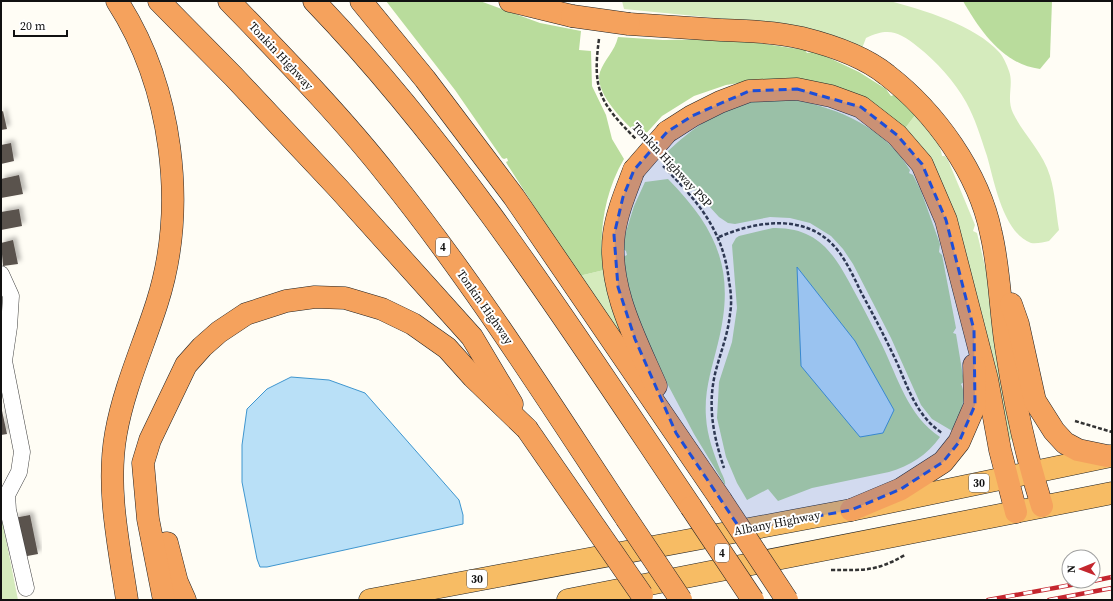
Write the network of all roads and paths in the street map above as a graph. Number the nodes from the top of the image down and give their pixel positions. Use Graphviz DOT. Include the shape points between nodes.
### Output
graph roads {
  1 [pos="117,1"];
  2 [pos="159,1"];
  3 [pos="229,1"];
  4 [pos="314,1"];
  5 [pos="361,1"];
  6 [pos="510,1"];
  7 [pos="599,34"];
  8 [pos="642,145"];
  9 [pos="658,161"];
  10 [pos="719,237"];
  11 [pos="997,261"];
  12 [pos="1,274"];
  13 [pos="974,330"];
  14 [pos="162,417"];
  15 [pos="1075,421"];
  16 [pos="527,430"];
  17 [pos="1112,432"];
  18 [pos="676,433"];
  19 [pos="946,435"];
  20 [pos="1110,456"];
  21 [pos="1031,472"];
  22 [pos="727,475"];
  23 [pos="1007,477"];
  24 [pos="1112,493"];
  25 [pos="1042,506"];
  26 [pos="851,510"];
  27 [pos="1016,512"];
  28 [pos="120,552"];
  29 [pos="26,588"];
  30 [pos="116,600"];
  31 [pos="127,600"];
  32 [pos="164,600"];
  33 [pos="185,600"];
  34 [pos="370,600"];
  35 [pos="568,600"];
  36 [pos="645,600"];
  37 [pos="680,600"];
  38 [pos="752,600"];
  39 [pos="787,600"];
  1 -- 28 [label="highway" via="128,18 150,67 164,113 171,168 172,225 167,265 157,302 127,387 116,433 112,462"];
  2 -- 16 [label="highway" via="339,189 472,336"];
  3 -- 37 [label="highway, Tonkin Highway / 4, bridge" via="284,58 387,175 446,251"];
  4 -- 38 [label="highway, 4, bridge" via="361,50 486,207"];
  5 -- 18 [label="highway" via="425,79 514,197"];
  6 -- 11 [label="highway, bridge" via="572,16 629,24 755,32 802,38 846,51 886,73 914,97 954,147 977,188 991,231"];
  7 -- 8 [label="path, Tonkin Highway PSP" via="596,69 600,93 615,118"];
  9 -- 10 [label="path, Tonkin Highway PSP" via="701,207"];
  10 -- 19 [label="path" via="748,227 782,222 810,229 826,240 839,252 850,271 890,347 917,407 928,422"];
  10 -- 22 [label="path, Tonkin Highway PSP" via="727,267 731,305 711,406 714,436"];
  11 -- 20 [label="highway" via="1018,324 1035,401 1065,443 1078,450"];
  11 -- 21 [label="highway" via="1006,347"];
  12 -- 29 [label="street" via="11,296 4,360 22,452 19,472 7,495 8,510"];
  13 -- 18 [label="highway, bridge" via="946,220 922,164 897,135 860,107 831,96 797,89 749,91 713,105 667,132 634,170 623,197 614,234 614,262 618,287 635,339"];
  13 -- 23 [label="highway"];
  13 -- 26 [label="highway" via="975,405 959,442 943,462 901,489"];
  14 -- 16 [label="highway" via="186,365 202,346 246,314 286,301 315,297 345,298 382,309 413,324 447,348"];
  14 -- 32 [label="highway" via="150,440 143,463 148,519"];
  14 -- 33 [label="highway" via="157,464 160,517 177,582"];
  15 -- 17 [label="path"];
  16 -- 36 [label="highway, bridge"];
  18 -- 39 [label="highway, bridge"];
  20 -- 21 [label="highway, Albany Highway / 30"];
  21 -- 23 [label="highway, Albany Highway / 30"];
  21 -- 25 [label="highway"];
  23 -- 26 [label="highway, Albany Highway / 30"];
  23 -- 27 [label="highway"];
  24 -- 25 [label="highway"];
  25 -- 27 [label="highway"];
  26 -- 34 [label="highway, Albany Highway / 30"];
  27 -- 35 [label="highway"];
  28 -- 30 [label="highway"];
  28 -- 31 [label="highway"];
}
